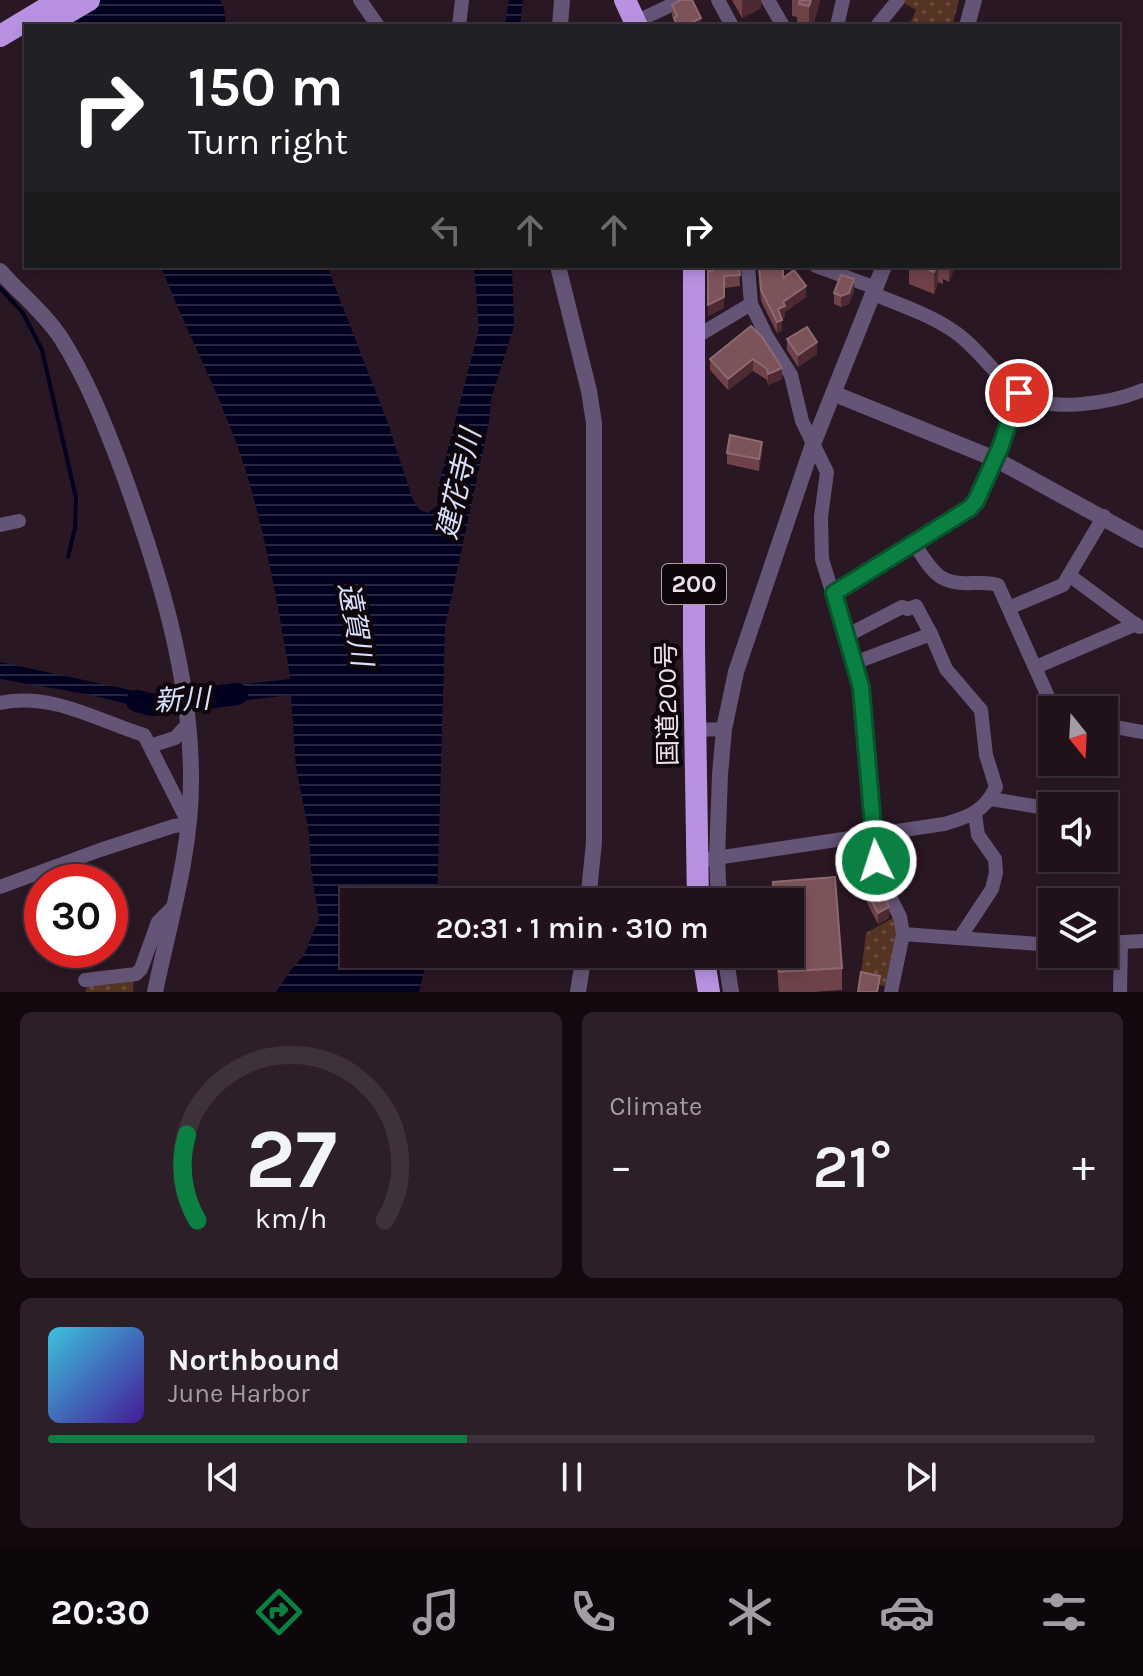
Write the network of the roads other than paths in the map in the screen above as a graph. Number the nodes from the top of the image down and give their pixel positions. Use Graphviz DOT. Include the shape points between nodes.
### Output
graph roads {
  1 [pos="60,0"];
  2 [pos="89,0"];
  3 [pos="360,0"];
  4 [pos="462,0"];
  5 [pos="562,0"];
  6 [pos="625,0"];
  7 [pos="682,0"];
  8 [pos="718,0"];
  9 [pos="768,0"];
  10 [pos="843,0"];
  11 [pos="898,0"];
  12 [pos="974,0"];
  13 [pos="48,24"];
  14 [pos="377,24"];
  15 [pos="459,24"];
  16 [pos="560,24"];
  17 [pos="636,24"];
  18 [pos="731,24"];
  19 [pos="782,24"];
  20 [pos="837,24"];
  21 [pos="879,24"];
  22 [pos="968,24"];
  23 [pos="0,36"];
  24 [pos="24,38"];
  25 [pos="0,53"];
  26 [pos="558,268"];
  27 [pos="694,268"];
  28 [pos="748,268"];
  29 [pos="821,268"];
  30 [pos="883,268"];
  31 [pos="0,271"];
  32 [pos="875,291"];
  33 [pos="751,304"];
  34 [pos="694,338"];
  35 [pos="1143,390"];
  36 [pos="1019,393"];
  37 [pos="835,394"];
  38 [pos="813,444"];
  39 [pos="995,459"];
  40 [pos="1104,516"];
  41 [pos="19,521"];
  42 [pos="0,525"];
  43 [pos="1143,540"];
  44 [pos="914,544"];
  45 [pos="1069,575"];
  46 [pos="834,593"];
  47 [pos="1011,607"];
  48 [pos="1139,627"];
  49 [pos="931,634"];
  50 [pos="846,636"];
  51 [pos="854,663"];
  52 [pos="1036,667"];
  53 [pos="1048,696"];
  54 [pos="0,703"];
  55 [pos="188,724"];
  56 [pos="1118,727"];
  57 [pos="1141,729"];
  58 [pos="696,738"];
  59 [pos="723,738"];
  60 [pos="150,746"];
  61 [pos="991,799"];
  62 [pos="1038,807"];
  63 [pos="975,814"];
  64 [pos="189,824"];
  65 [pos="874,836"];
  66 [pos="707,860"];
  67 [pos="0,887"];
  68 [pos="589,888"];
  69 [pos="701,888"];
  70 [pos="715,888"];
  71 [pos="172,908"];
  72 [pos="903,934"];
  73 [pos="961,936"];
  74 [pos="1143,941"];
  75 [pos="1118,942"];
  76 [pos="1121,942"];
  77 [pos="1038,944"];
  78 [pos="582,968"];
  79 [pos="705,968"];
  80 [pos="727,968"];
  81 [pos="85,980"];
  82 [pos="155,992"];
  83 [pos="578,992"];
  84 [pos="709,992"];
  85 [pos="731,992"];
  86 [pos="891,992"];
  87 [pos="1120,992"];
  1 -- 23 [label="highway"];
  2 -- 13 [label="highway"];
  3 -- 14 [label="street"];
  4 -- 15 [label="street"];
  5 -- 16 [label="street"];
  6 -- 17 [label="highway"];
  7 -- 17 [label="street"];
  8 -- 18 [label="street"];
  9 -- 19 [label="street"];
  10 -- 20 [label="street"];
  11 -- 21 [label="street"];
  12 -- 22 [label="street"];
  24 -- 25 [label="highway"];
  26 -- 68 [label="street" via="594,423 594,842"];
  27 -- 34 [label="highway, 国道200号 / 200"];
  28 -- 33 [label="street"];
  29 -- 32 [label="street"];
  30 -- 32 [label="street"];
  31 -- 55 [label="street" via="35,303 60,337 103,420 156,575 176,647"];
  32 -- 36 [label="street" via="954,331"];
  32 -- 37 [label="street"];
  33 -- 34 [label="street"];
  33 -- 38 [label="street" via="791,375"];
  34 -- 58 [label="highway, 国道200号 / 200"];
  35 -- 36 [label="street" via="1113,401 1050,404"];
  36 -- 39 [label="street"];
  37 -- 38 [label="street"];
  37 -- 39 [label="street"];
  38 -- 46 [label="street" via="827,472 822,559"];
  38 -- 59 [label="street" via="736,672"];
  39 -- 40 [label="street"];
  39 -- 44 [label="street" via="970,508"];
  40 -- 43 [label="street"];
  40 -- 45 [label="street"];
  41 -- 42 [label="street"];
  44 -- 46 [label="street"];
  44 -- 47 [label="street" via="936,577 962,584 993,583"];
  45 -- 47 [label="street" via="1063,585"];
  45 -- 48 [label="street"];
  46 -- 50 [label="street"];
  47 -- 52 [label="street"];
  48 -- 52 [label="street"];
  49 -- 50 [label="street" via="916,606 902,607"];
  49 -- 51 [label="street"];
  49 -- 61 [label="street" via="946,669 981,710 996,787"];
  50 -- 51 [label="street"];
  51 -- 65 [label="street" via="869,748"];
  52 -- 53 [label="street"];
  54 -- 60 [label="street" via="22,698 59,705 144,735"];
  55 -- 60 [label="street" via="175,738"];
  55 -- 64 [label="street"];
  56 -- 57 [label="street"];
  58 -- 59 [label="street"];
  58 -- 66 [label="highway, 国道200号 / 200"];
  59 -- 66 [label="street"];
  60 -- 64 [label="street"];
  61 -- 62 [label="street"];
  61 -- 63 [label="street"];
  63 -- 65 [label="street"];
  63 -- 73 [label="street" via="978,835 995,859 996,873 992,889"];
  64 -- 67 [label="street"];
  64 -- 71 [label="street"];
  65 -- 66 [label="street"];
  65 -- 72 [label="street" via="879,871"];
  66 -- 69 [label="highway, 国道200号 / 200"];
  66 -- 70 [label="street"];
  71 -- 81 [label="street" via="158,922 136,974"];
  71 -- 82 [label="street"];
  72 -- 73 [label="street"];
  72 -- 86 [label="street"];
  73 -- 77 [label="street"];
  74 -- 76 [label="street"];
  75 -- 76 [label="street"];
  76 -- 87 [label="street"];
  78 -- 83 [label="street"];
  79 -- 84 [label="highway"];
  80 -- 85 [label="street"];
}
